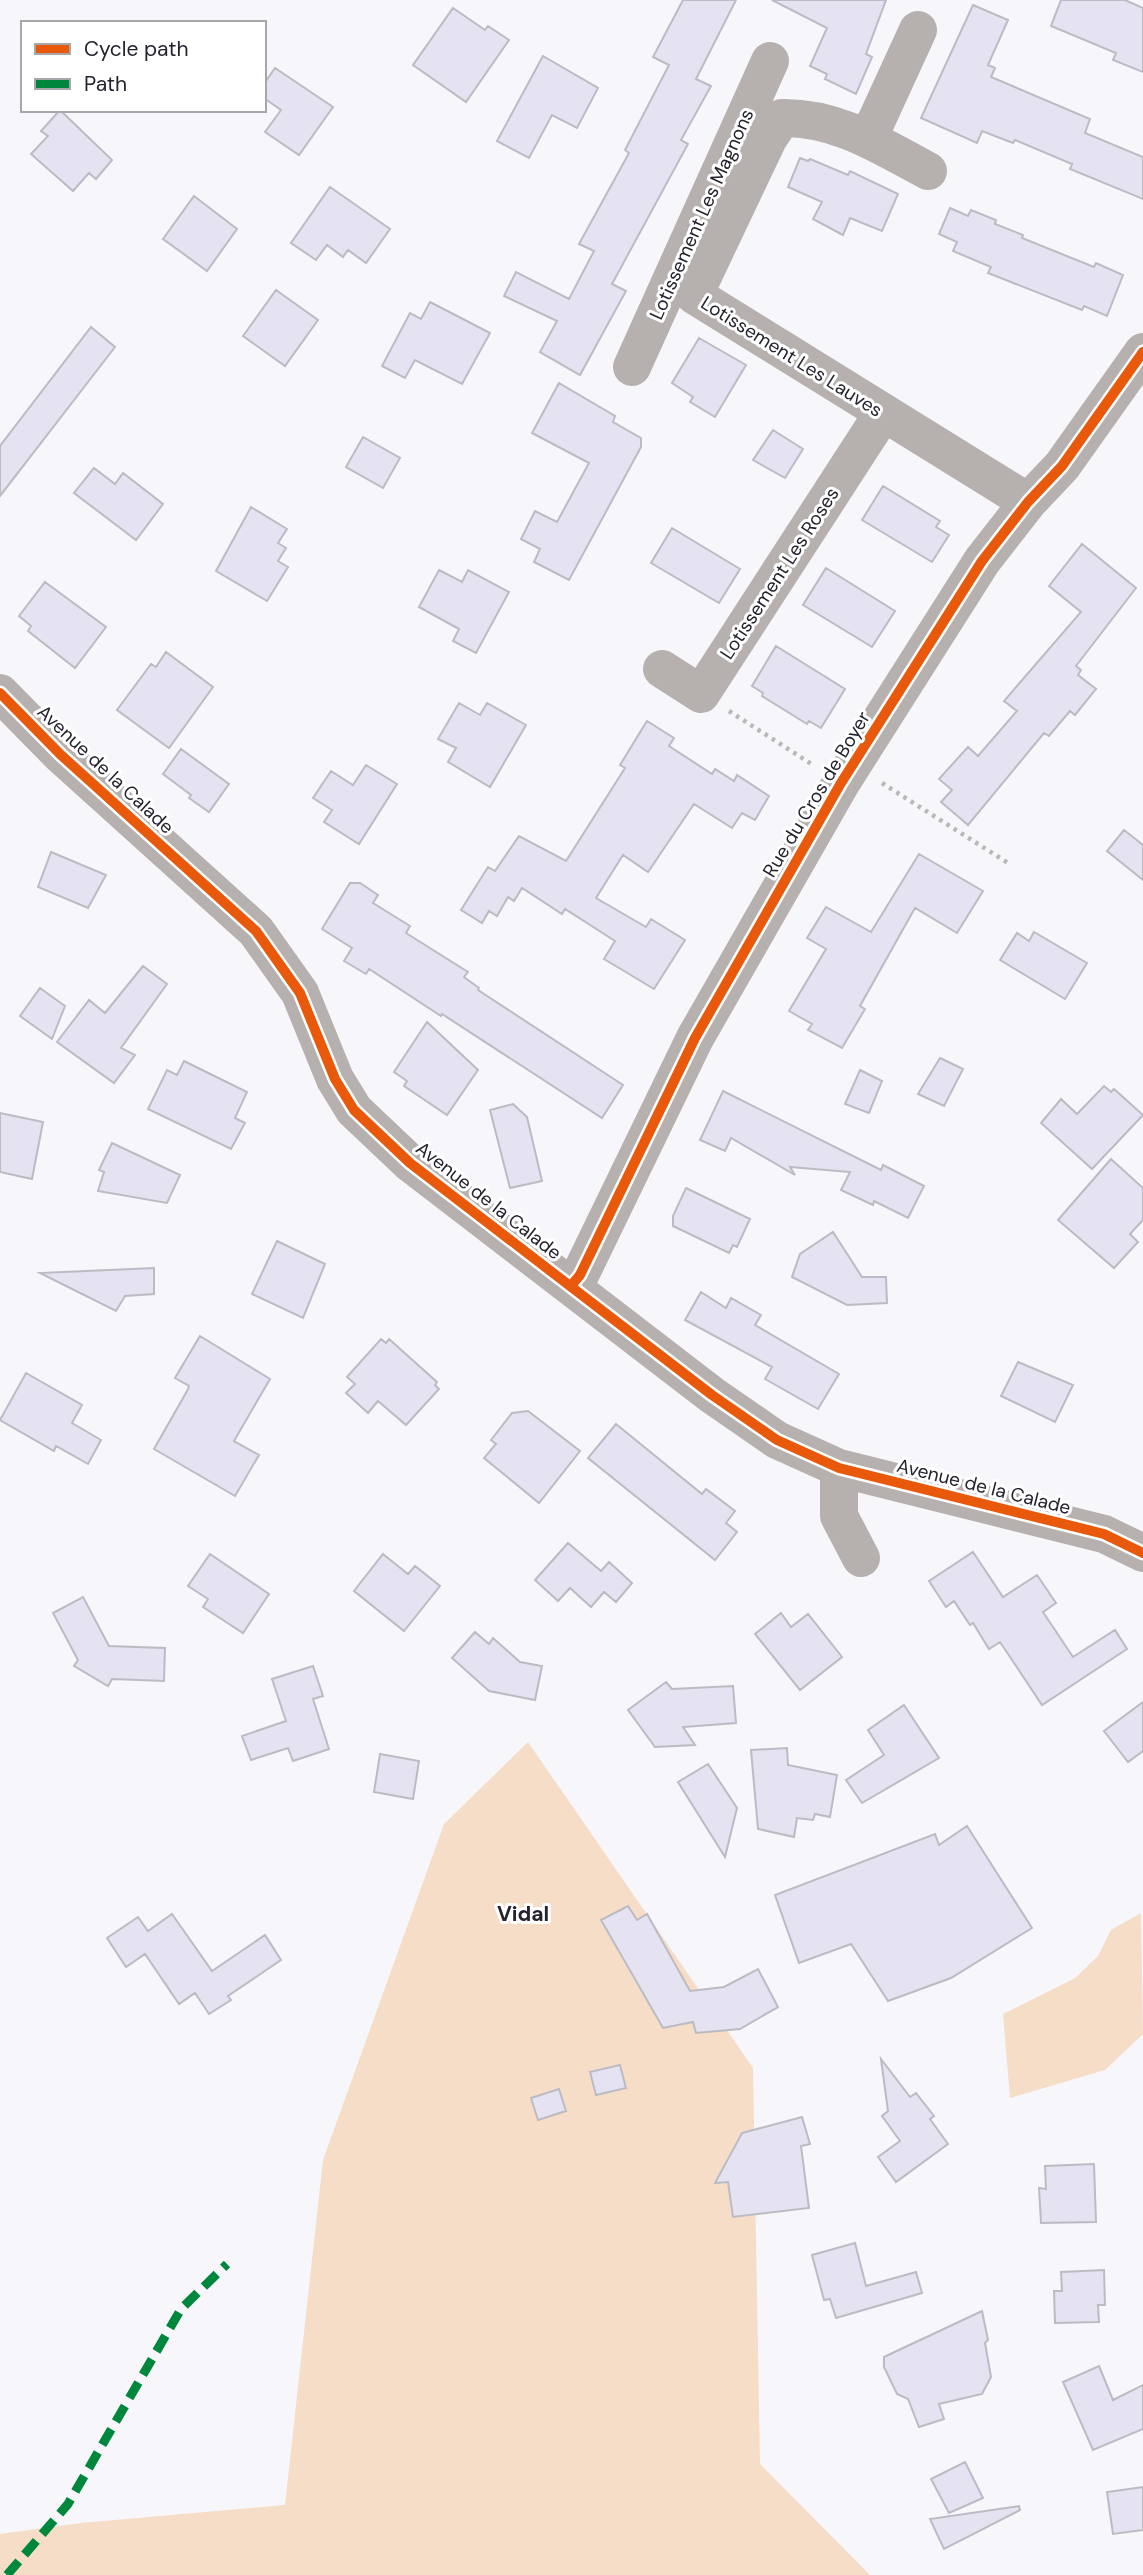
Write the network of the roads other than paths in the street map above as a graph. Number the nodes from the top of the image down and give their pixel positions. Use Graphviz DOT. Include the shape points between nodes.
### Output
graph roads {
  1 [pos="918,30"];
  2 [pos="770,61"];
  3 [pos="868,139"];
  4 [pos="928,171"];
  5 [pos="682,288"];
  6 [pos="1143,352"];
  7 [pos="632,367"];
  8 [pos="883,413"];
  9 [pos="1028,502"];
  10 [pos="662,669"];
  11 [pos="0,693"];
  12 [pos="571,1286"];
  13 [pos="839,1468"];
  14 [pos="1143,1553"];
  15 [pos="861,1558"];
  1 -- 3 [label="street"];
  2 -- 5 [label="street, Lotissement Les Magnons"];
  3 -- 4 [label="street, Lotissement Les Lauves"];
  3 -- 5 [label="street, Lotissement Les Lauves" via="812,117 782,118"];
  5 -- 7 [label="street, Lotissement Les Magnons"];
  5 -- 8 [label="street, Lotissement Les Lauves"];
  6 -- 9 [label="street, Rue du Cros de Boyer" via="1062,466"];
  8 -- 9 [label="street, Lotissement Les Lauves"];
  8 -- 10 [label="street, Lotissement Les Roses" via="701,694"];
  9 -- 12 [label="street, Rue du Cros de Boyer" via="982,561 847,774 695,1038"];
  11 -- 12 [label="street, Avenue de la Calade" via="70,764 256,931 300,993 335,1079 372,1129"];
  12 -- 13 [label="street, Avenue de la Calade" via="777,1440"];
  13 -- 14 [label="street, Avenue de la Calade" via="1104,1534"];
  13 -- 15 [label="street" via="839,1516"];
}
